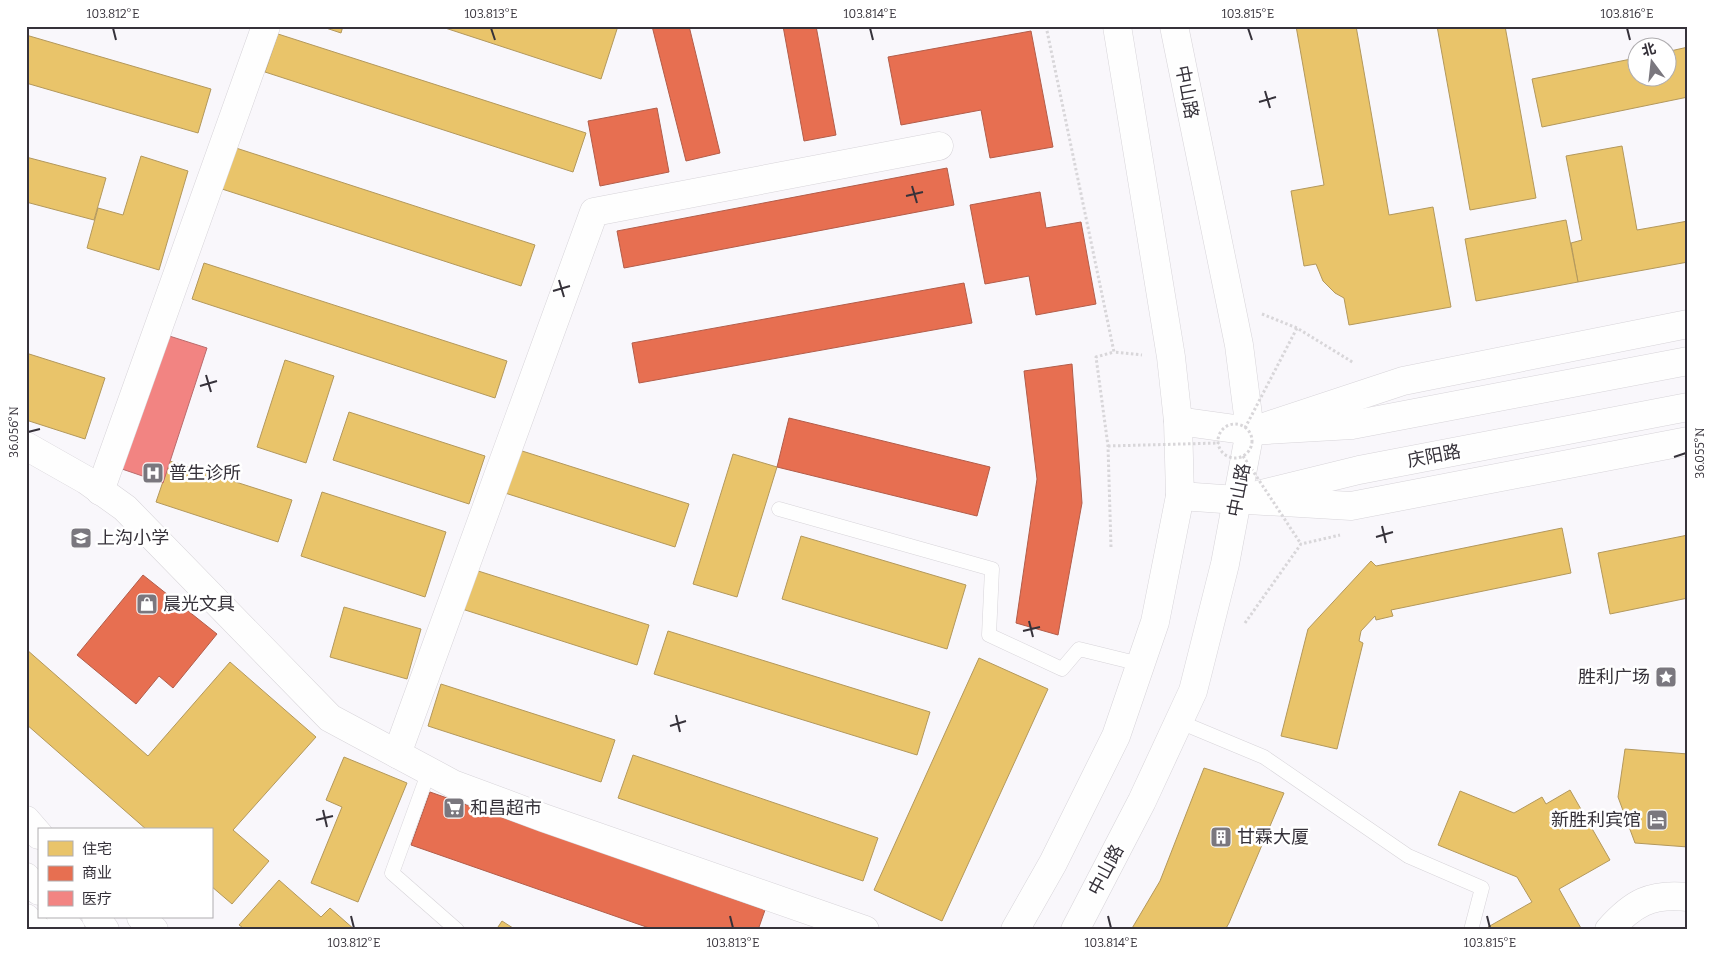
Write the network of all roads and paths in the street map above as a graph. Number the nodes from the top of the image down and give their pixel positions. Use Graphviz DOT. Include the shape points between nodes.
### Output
graph roads {
  1 [pos="266,26"];
  2 [pos="1046,26"];
  3 [pos="1117,26"];
  4 [pos="1174,26"];
  5 [pos="939,146"];
  6 [pos="1256,312"];
  7 [pos="1688,324"];
  8 [pos="1297,328"];
  9 [pos="1114,352"];
  10 [pos="1171,357"];
  11 [pos="1688,361"];
  12 [pos="1354,363"];
  13 [pos="1688,407"];
  14 [pos="1178,420"];
  15 [pos="1246,438"];
  16 [pos="1688,440"];
  17 [pos="1219,443"];
  18 [pos="26,446"];
  19 [pos="1108,446"];
  20 [pos="100,491"];
  21 [pos="1180,496"];
  22 [pos="1237,500"];
  23 [pos="779,509"];
  24 [pos="1111,547"];
  25 [pos="1245,623"];
  26 [pos="1140,664"];
  27 [pos="1180,722"];
  28 [pos="397,754"];
  29 [pos="429,771"];
  30 [pos="26,877"];
  31 [pos="38,890"];
  32 [pos="1688,896"];
  33 [pos="26,918"];
  34 [pos="62,918"];
  35 [pos="97,918"];
  36 [pos="142,918"];
  37 [pos="38,930"];
  38 [pos="72,930"];
  39 [pos="105,930"];
  40 [pos="154,930"];
  41 [pos="457,930"];
  42 [pos="865,930"];
  43 [pos="1015,930"];
  44 [pos="1075,930"];
  45 [pos="1470,930"];
  46 [pos="1609,930"];
  1 -- 20 [label="street"];
  2 -- 9 [label="path"];
  3 -- 10 [label="street"];
  4 -- 15 [label="street, 中山路" via="1239,346"];
  5 -- 28 [label="street" via="594,212"];
  6 -- 8 [label="path"];
  7 -- 15 [label="street" via="1403,382"];
  8 -- 12 [label="path"];
  8 -- 15 [label="path, bridge"];
  9 -- 10 [label="path"];
  9 -- 19 [label="path" via="1096,357"];
  10 -- 14 [label="street"];
  11 -- 15 [label="street" via="1352,425"];
  13 -- 22 [label="street, 庆阳路" via="1359,470"];
  14 -- 15 [label="street"];
  14 -- 21 [label="street"];
  15 -- 17 [label="path, bridge" via="1233,424 1227,426 1219,437"];
  15 -- 17 [label="path, bridge" via="1238,458 1225,454"];
  15 -- 22 [label="street, 中山路"];
  15 -- 25 [label="path, bridge" via="1301,544"];
  16 -- 22 [label="street" via="1351,506"];
  17 -- 19 [label="path, bridge"];
  18 -- 20 [label="street"];
  19 -- 24 [label="path"];
  20 -- 28 [label="street" via="125,508 330,718"];
  21 -- 22 [label="street, 庆阳路"];
  21 -- 26 [label="street" via="1154,622"];
  22 -- 27 [label="street, 中山路" via="1211,627 1193,691"];
  23 -- 26 [label="lane" via="992,569 989,635 1062,669 1079,649"];
  26 -- 43 [label="street" via="1116,736 1053,863"];
  27 -- 44 [label="street, 中山路"];
  27 -- 45 [label="lane" via="1264,757 1408,856 1482,888"];
  28 -- 29 [label="street"];
  29 -- 41 [label="lane" via="392,873"];
  29 -- 42 [label="street" via="453,784 544,818"];
  30 -- 31 [label="street"];
  32 -- 46 [label="street" via="1647,899 1625,912"];
  33 -- 37 [label="street"];
  34 -- 38 [label="street"];
  35 -- 39 [label="street"];
  36 -- 40 [label="street"];
}
